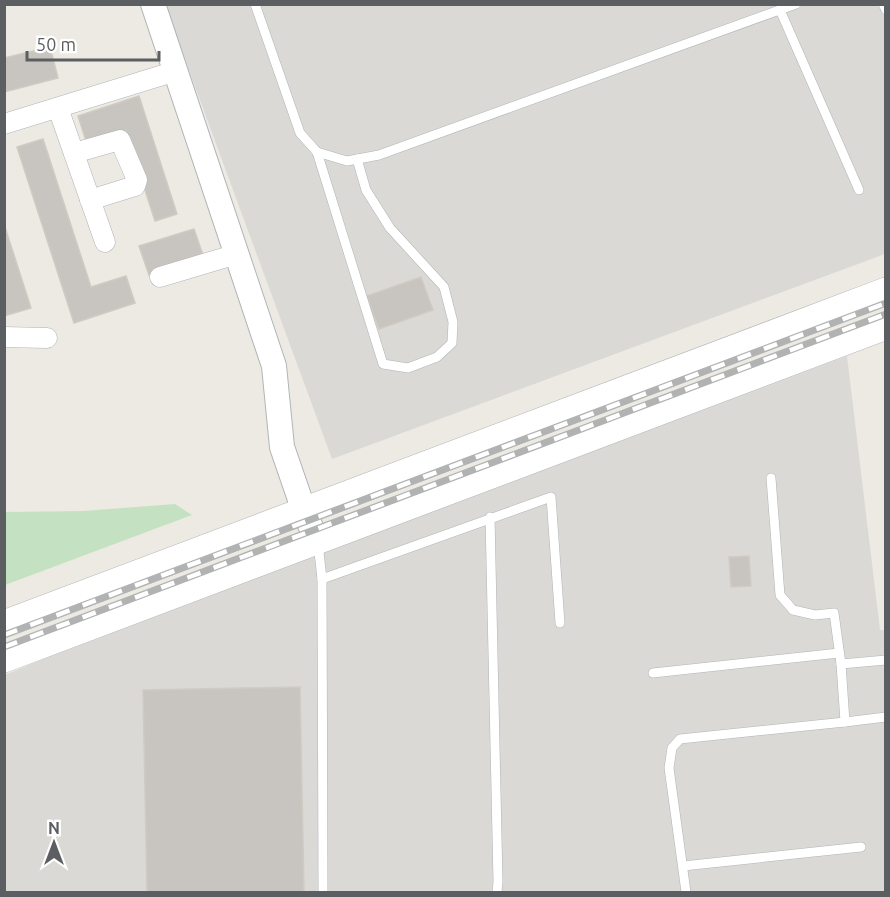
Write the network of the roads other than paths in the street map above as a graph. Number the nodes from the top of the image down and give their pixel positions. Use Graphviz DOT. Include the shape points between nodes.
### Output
graph roads {
  1 [pos="153,4"];
  2 [pos="255,4"];
  3 [pos="796,4"];
  4 [pos="883,4"];
  5 [pos="780,10"];
  6 [pos="885,10"];
  7 [pos="176,71"];
  8 [pos="58,108"];
  9 [pos="4,124"];
  10 [pos="317,152"];
  11 [pos="74,153"];
  12 [pos="357,159"];
  13 [pos="859,190"];
  14 [pos="90,200"];
  15 [pos="105,243"];
  16 [pos="237,254"];
  17 [pos="160,278"];
  18 [pos="885,291"];
  19 [pos="885,326"];
  20 [pos="4,337"];
  21 [pos="47,339"];
  22 [pos="771,478"];
  23 [pos="304,511"];
  24 [pos="490,517"];
  25 [pos="317,541"];
  26 [pos="322,579"];
  27 [pos="31,614"];
  28 [pos="560,623"];
  29 [pos="4,624"];
  30 [pos="44,644"];
  31 [pos="839,653"];
  32 [pos="4,659"];
  33 [pos="885,660"];
  34 [pos="841,664"];
  35 [pos="653,673"];
  36 [pos="885,717"];
  37 [pos="845,722"];
  38 [pos="861,847"];
  39 [pos="683,866"];
  40 [pos="323,892"];
  41 [pos="497,892"];
  42 [pos="686,892"];
  1 -- 7 [label="street"];
  2 -- 10 [label="lane" via="300,133"];
  3 -- 5 [label="lane"];
  4 -- 6 [label="lane"];
  5 -- 12 [label="lane" via="379,155"];
  5 -- 13 [label="lane"];
  7 -- 8 [label="street"];
  7 -- 16 [label="street"];
  8 -- 9 [label="street"];
  8 -- 11 [label="street"];
  10 -- 12 [label="lane" via="347,161"];
  10 -- 12 [label="lane" via="383,364 408,368 437,357 452,344 453,322 444,287 390,228 366,190"];
  11 -- 14 [label="street"];
  11 -- 14 [label="street" via="120,140 137,180 135,186"];
  14 -- 15 [label="street"];
  16 -- 17 [label="street"];
  16 -- 23 [label="street" via="274,366 282,447"];
  18 -- 23 [label="main road"];
  19 -- 25 [label="main road"];
  20 -- 21 [label="street"];
  22 -- 31 [label="lane" via="780,595 793,610 815,615 834,613"];
  23 -- 25 [label="street"];
  23 -- 27 [label="main road"];
  24 -- 26 [label="lane"];
  24 -- 28 [label="lane" via="551,497"];
  24 -- 41 [label="lane"];
  25 -- 26 [label="lane"];
  25 -- 30 [label="main road"];
  26 -- 40 [label="lane"];
  27 -- 29 [label="main road"];
  27 -- 30 [label="main road"];
  30 -- 32 [label="main road"];
  31 -- 34 [label="lane"];
  31 -- 35 [label="lane"];
  33 -- 34 [label="lane"];
  34 -- 37 [label="lane"];
  36 -- 37 [label="lane"];
  37 -- 39 [label="lane" via="680,739 672,748 669,768"];
  38 -- 39 [label="lane"];
  39 -- 42 [label="lane"];
}
